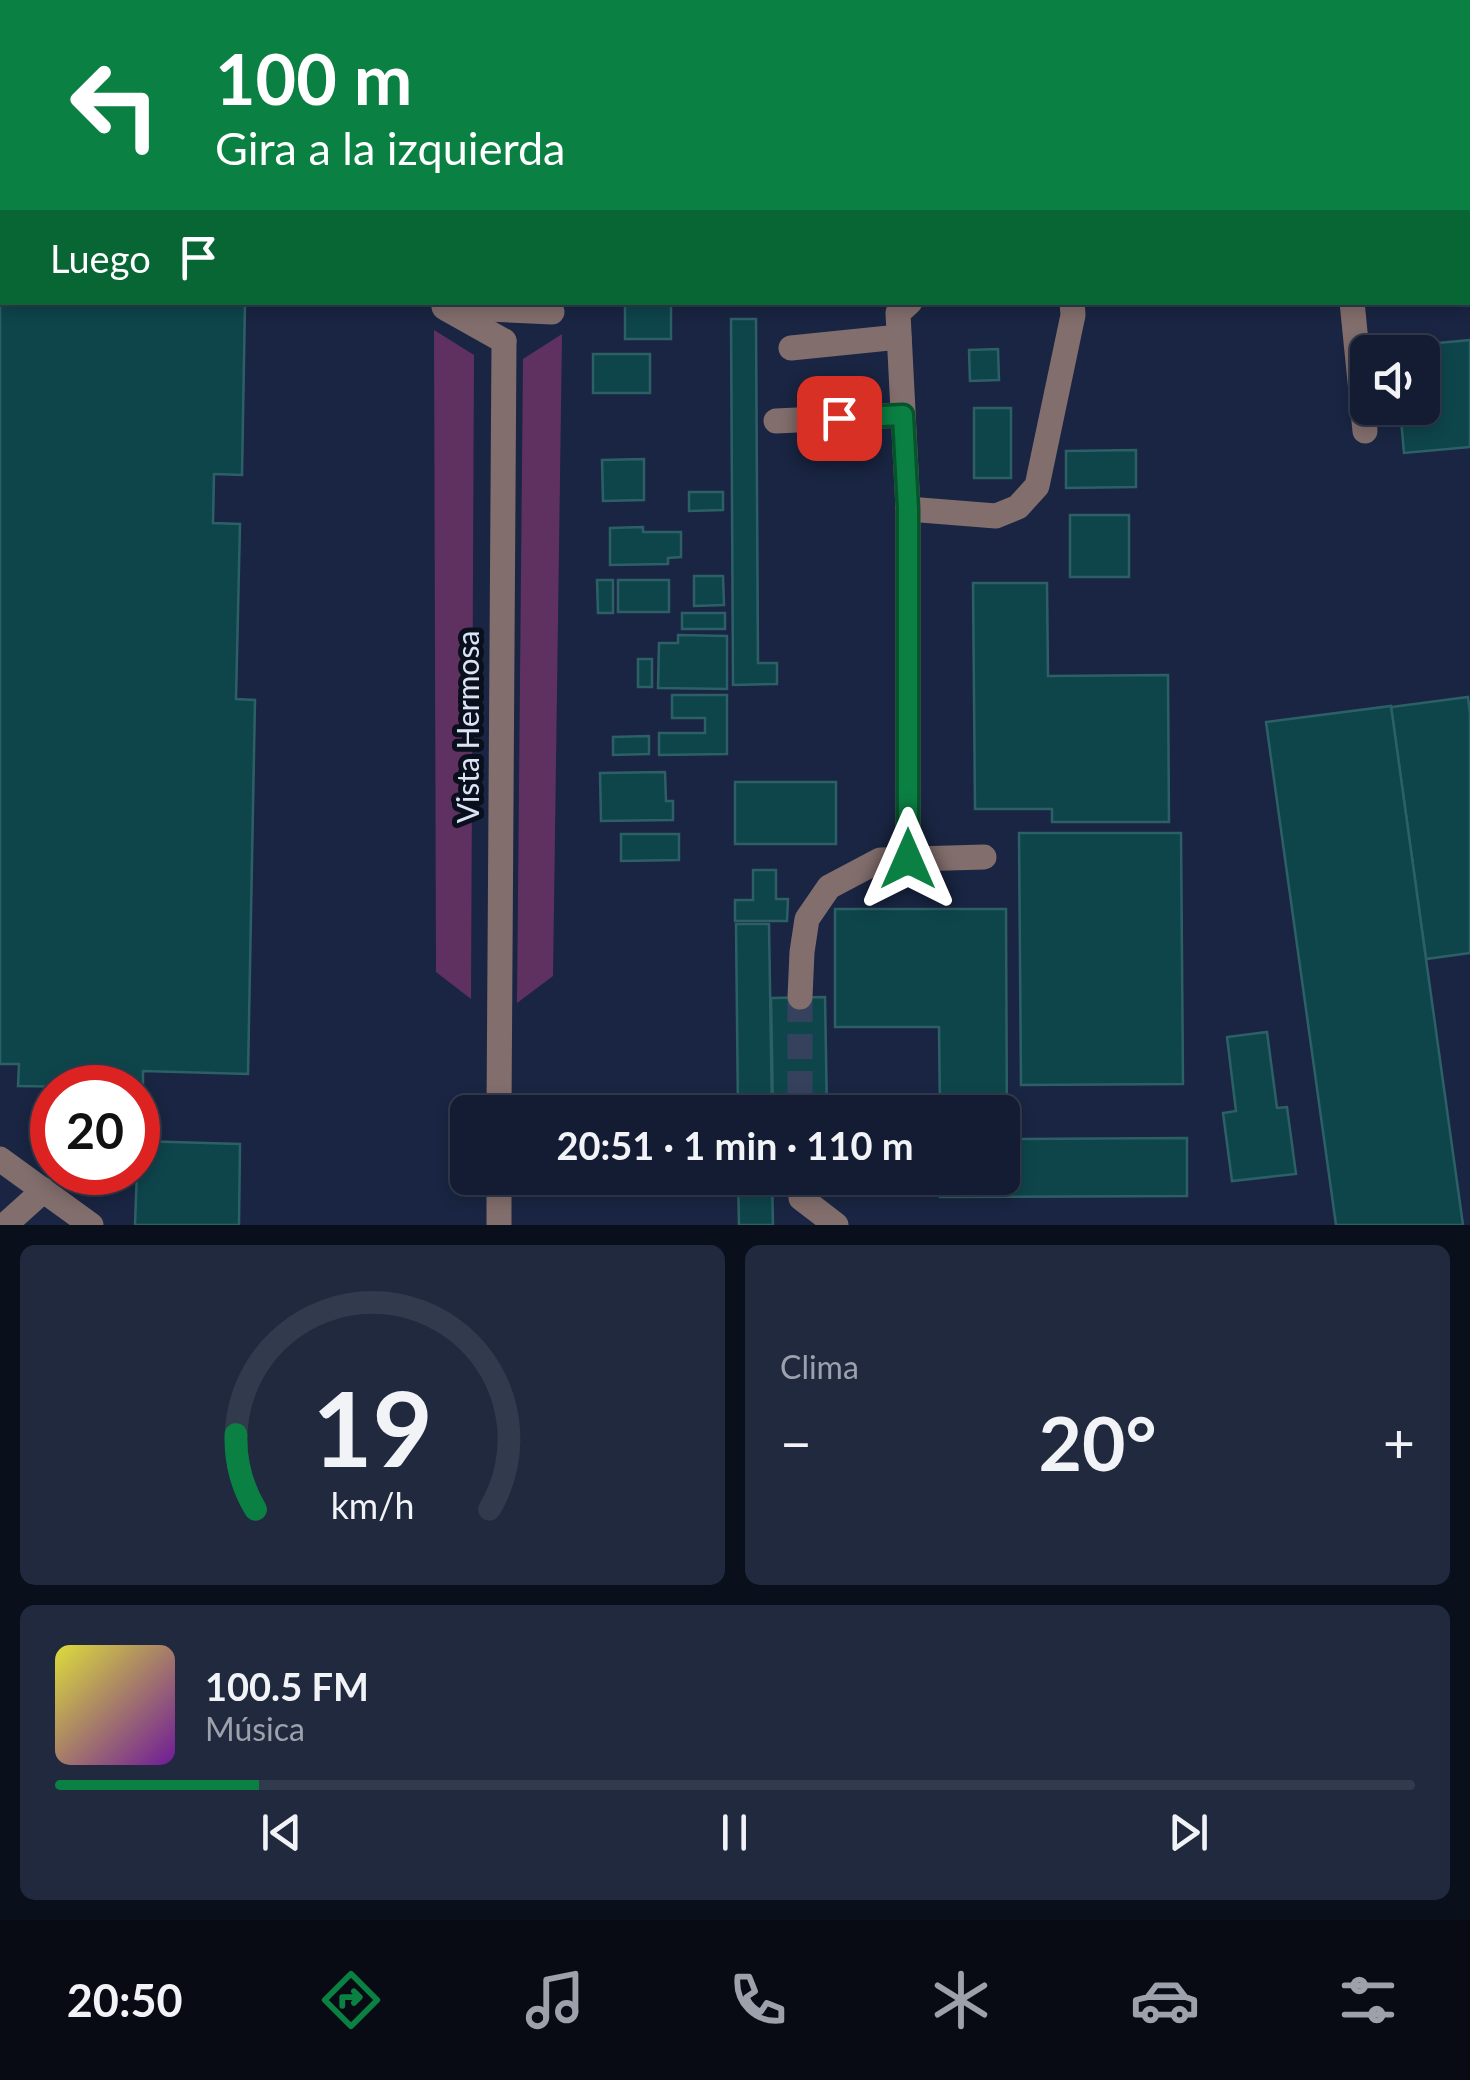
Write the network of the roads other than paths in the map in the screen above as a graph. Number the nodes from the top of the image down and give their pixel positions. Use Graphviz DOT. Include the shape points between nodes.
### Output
graph roads {
  1 [pos="441,305"];
  2 [pos="907,305"];
  3 [pos="1072,305"];
  4 [pos="1352,305"];
  5 [pos="558,307"];
  6 [pos="899,337"];
  7 [pos="504,342"];
  8 [pos="790,348"];
  9 [pos="903,415"];
  10 [pos="776,421"];
  11 [pos="1365,431"];
  12 [pos="908,509"];
  13 [pos="984,857"];
  14 [pos="908,859"];
  15 [pos="800,997"];
  16 [pos="500,1095"];
  17 [pos="0,1159"];
  18 [pos="30,1180"];
  19 [pos="38,1195"];
  20 [pos="51,1195"];
  21 [pos="499,1195"];
  22 [pos="801,1195"];
  23 [pos="5,1225"];
  24 [pos="92,1225"];
  25 [pos="499,1225"];
  26 [pos="836,1225"];
  1 -- 5 [label="street"];
  1 -- 7 [label="street"];
  2 -- 6 [label="street" via="898,313"];
  3 -- 12 [label="street" via="1037,486 1018,508 996,516"];
  4 -- 11 [label="street"];
  5 -- 7 [label="street"];
  6 -- 8 [label="street"];
  6 -- 9 [label="street"];
  7 -- 16 [label="street, Vista Hermosa"];
  9 -- 10 [label="street"];
  9 -- 12 [label="street"];
  12 -- 14 [label="street"];
  13 -- 14 [label="street"];
  14 -- 15 [label="street" via="880,860 829,887 808,919"];
  17 -- 18 [label="street"];
  19 -- 23 [label="street"];
  20 -- 24 [label="street"];
  21 -- 25 [label="street"];
  22 -- 26 [label="street"];
}
